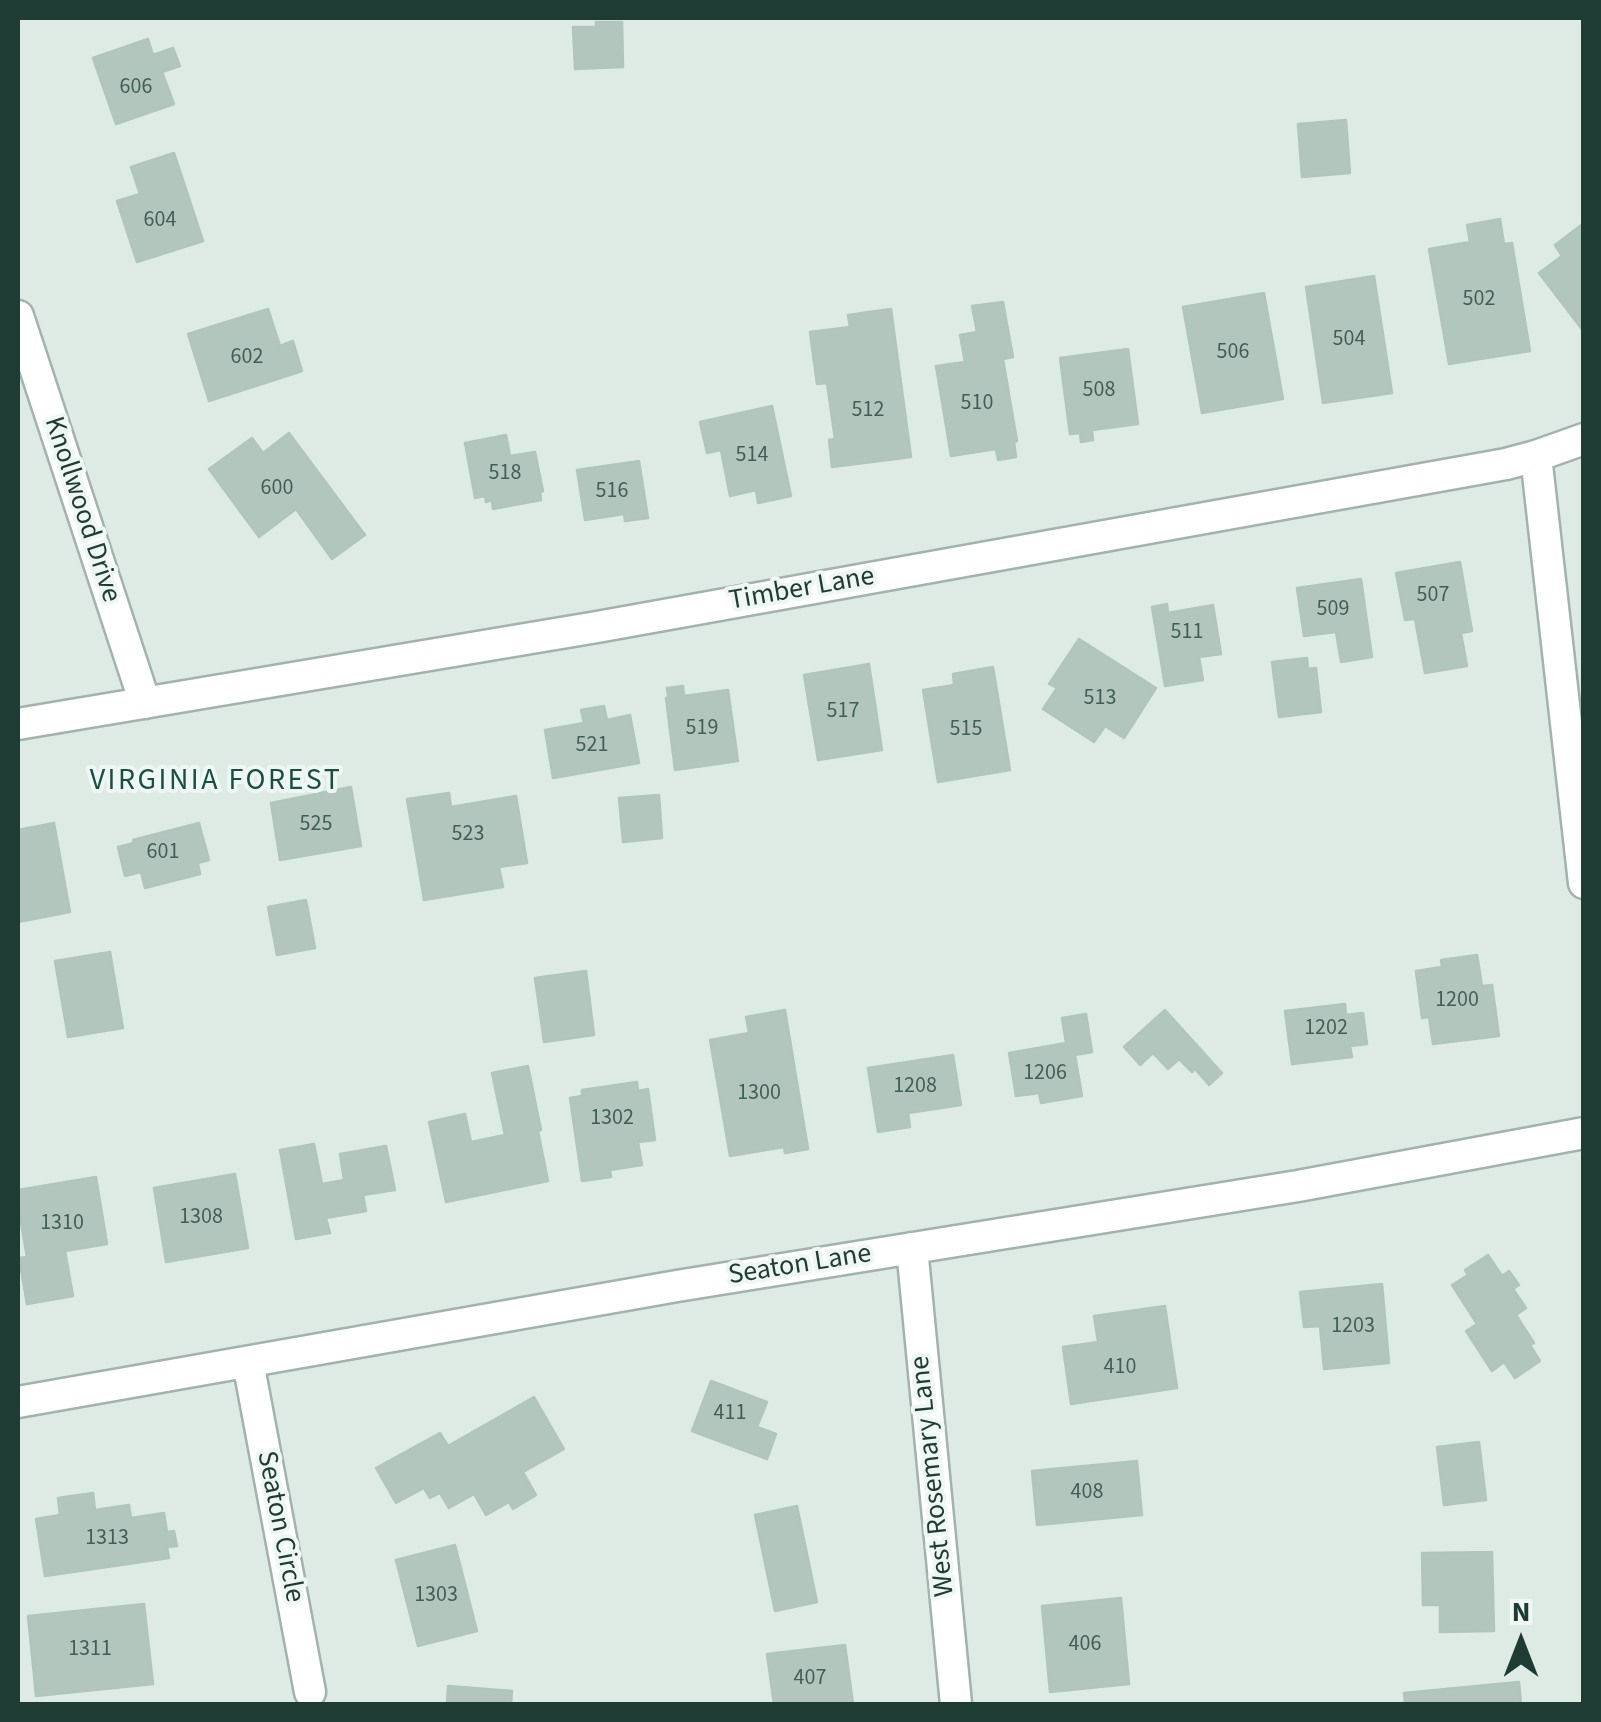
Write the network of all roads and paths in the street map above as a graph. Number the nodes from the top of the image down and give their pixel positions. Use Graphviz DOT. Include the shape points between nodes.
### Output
graph roads {
  1 [pos="18,316"];
  2 [pos="1584,439"];
  3 [pos="1536,456"];
  4 [pos="146,703"];
  5 [pos="18,724"];
  6 [pos="1584,883"];
  7 [pos="1584,1133"];
  8 [pos="912,1248"];
  9 [pos="248,1362"];
  10 [pos="18,1402"];
  11 [pos="310,1692"];
  12 [pos="956,1704"];
  1 -- 4 [label="street, Knollwood Drive"];
  2 -- 3 [label="street, Timber Lane"];
  3 -- 4 [label="street, Timber Lane"];
  3 -- 6 [label="street"];
  4 -- 5 [label="street, Timber Lane"];
  7 -- 8 [label="street, Seaton Lane"];
  8 -- 9 [label="street, Seaton Lane"];
  8 -- 12 [label="street, West Rosemary Lane"];
  9 -- 10 [label="street, Seaton Lane"];
  9 -- 11 [label="street, Seaton Circle"];
}
